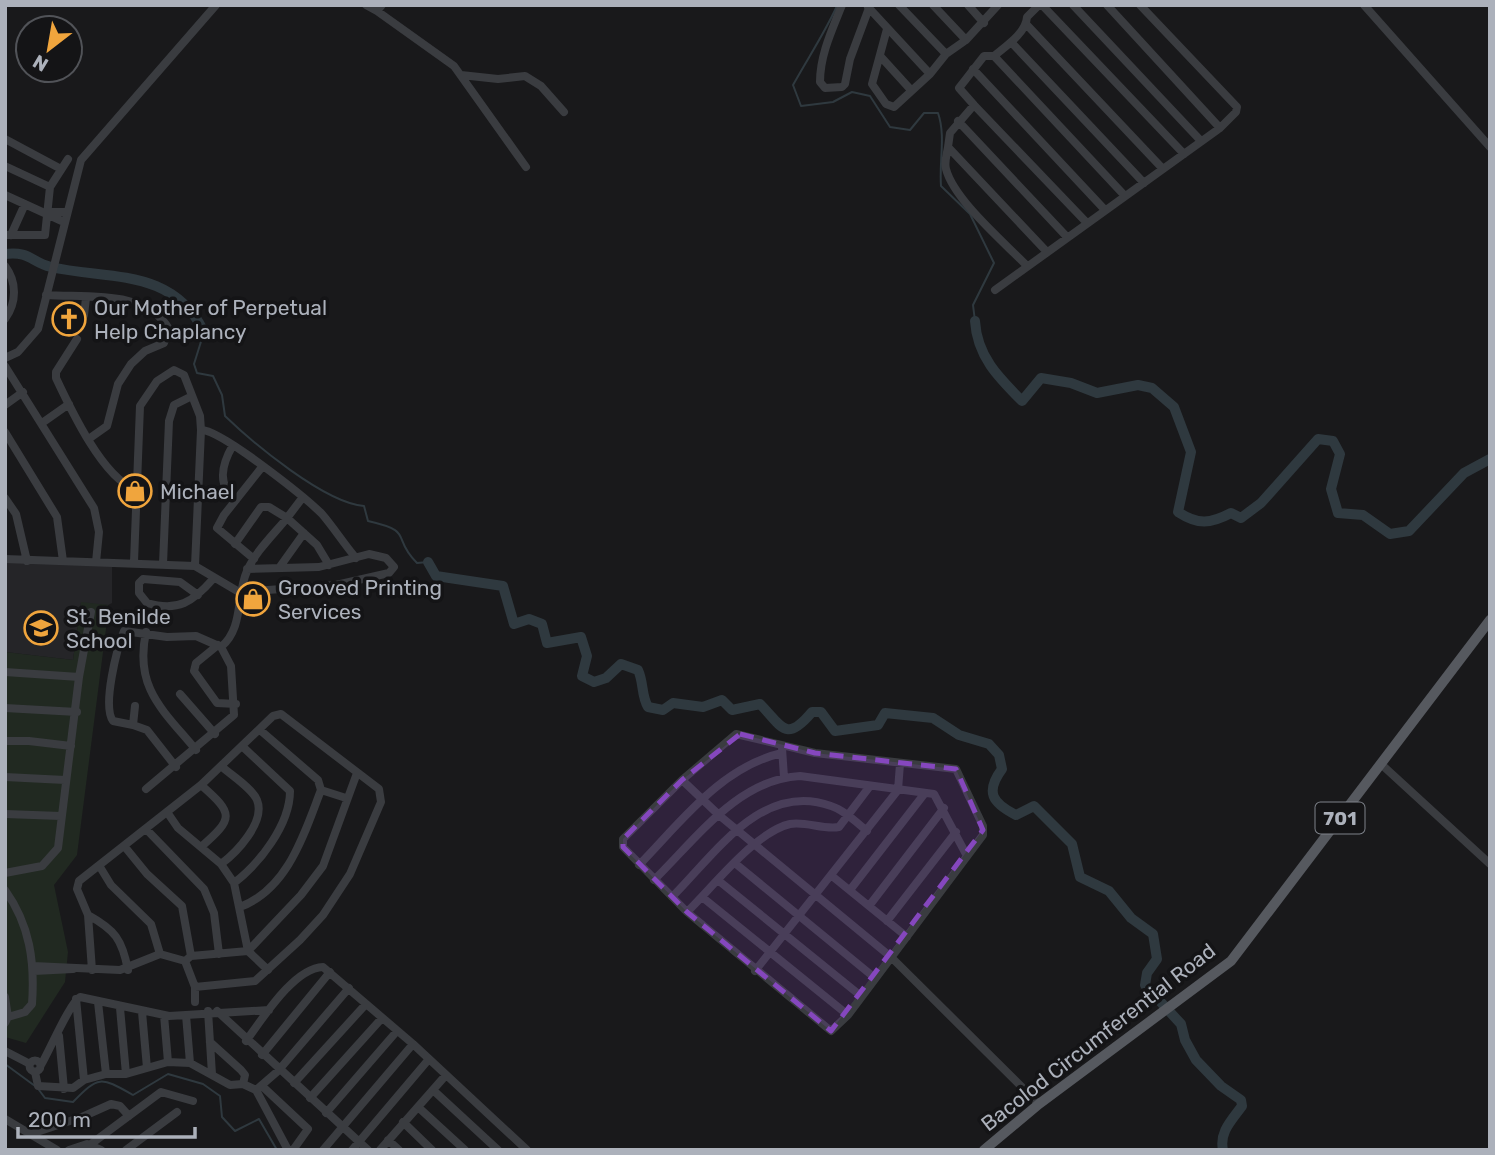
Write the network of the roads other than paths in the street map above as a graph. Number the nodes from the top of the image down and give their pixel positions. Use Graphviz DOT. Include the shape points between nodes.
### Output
graph roads {
  1 [pos="216,5"];
  2 [pos="366,5"];
  3 [pos="842,5"];
  4 [pos="900,5"];
  5 [pos="933,5"];
  6 [pos="968,5"];
  7 [pos="998,5"];
  8 [pos="1041,5"];
  9 [pos="1073,5"];
  10 [pos="1107,5"];
  11 [pos="1140,5"];
  12 [pos="1364,5"];
  13 [pos="867,7"];
  14 [pos="380,8"];
  15 [pos="984,23"];
  16 [pos="1026,24"];
  17 [pos="887,29"];
  18 [pos="966,40"];
  19 [pos="1011,42"];
  20 [pos="946,54"];
  21 [pos="994,56"];
  22 [pos="881,57"];
  23 [pos="973,69"];
  24 [pos="930,74"];
  25 [pos="461,75"];
  26 [pos="911,90"];
  27 [pos="974,105"];
  28 [pos="564,112"];
  29 [pos="958,121"];
  30 [pos="1220,128"];
  31 [pos="5,139"];
  32 [pos="1201,141"];
  33 [pos="948,147"];
  34 [pos="1490,147"];
  35 [pos="1184,154"];
  36 [pos="68,159"];
  37 [pos="5,166"];
  38 [pos="526,167"];
  39 [pos="61,169"];
  40 [pos="1163,169"];
  41 [pos="1144,183"];
  42 [pos="50,187"];
  43 [pos="5,195"];
  44 [pos="1125,196"];
  45 [pos="25,204"];
  46 [pos="1105,210"];
  47 [pos="47,212"];
  48 [pos="66,212"];
  49 [pos="64,222"];
  50 [pos="1087,223"];
  51 [pos="8,235"];
  52 [pos="1067,237"];
  53 [pos="1047,251"];
  54 [pos="5,266"];
  55 [pos="1027,267"];
  56 [pos="9,286"];
  57 [pos="995,290"];
  58 [pos="46,295"];
  59 [pos="86,298"];
  60 [pos="84,315"];
  61 [pos="5,319"];
  62 [pos="77,339"];
  63 [pos="5,358"];
  64 [pos="5,366"];
  65 [pos="23,392"];
  66 [pos="191,396"];
  67 [pos="69,404"];
  68 [pos="5,405"];
  69 [pos="42,423"];
  70 [pos="201,430"];
  71 [pos="5,432"];
  72 [pos="90,438"];
  73 [pos="233,445"];
  74 [pos="262,467"];
  75 [pos="135,489"];
  76 [pos="303,497"];
  77 [pos="5,498"];
  78 [pos="236,500"];
  79 [pos="287,518"];
  80 [pos="304,533"];
  81 [pos="235,544"];
  82 [pos="356,558"];
  83 [pos="5,559"];
  84 [pos="254,559"];
  85 [pos="27,561"];
  86 [pos="63,561"];
  87 [pos="96,562"];
  88 [pos="134,562"];
  89 [pos="163,564"];
  90 [pos="330,565"];
  91 [pos="195,566"];
  92 [pos="279,568"];
  93 [pos="247,569"];
  94 [pos="213,579"];
  95 [pos="239,592"];
  96 [pos="198,595"];
  97 [pos="91,612"];
  98 [pos="1490,620"];
  99 [pos="146,632"];
  100 [pos="220,646"];
  101 [pos="5,673"];
  102 [pos="79,677"];
  103 [pos="180,694"];
  104 [pos="236,704"];
  105 [pos="135,706"];
  106 [pos="5,708"];
  107 [pos="77,712"];
  108 [pos="133,725"];
  109 [pos="260,730"];
  110 [pos="215,734"];
  111 [pos="5,741"];
  112 [pos="782,743"];
  113 [pos="71,746"];
  114 [pos="242,746"];
  115 [pos="196,750"];
  116 [pos="782,753"];
  117 [pos="900,764"];
  118 [pos="1381,764"];
  119 [pos="221,766"];
  120 [pos="176,767"];
  121 [pos="357,773"];
  122 [pos="5,776"];
  123 [pos="784,777"];
  124 [pos="65,780"];
  125 [pos="682,780"];
  126 [pos="201,785"];
  127 [pos="870,786"];
  128 [pos="146,789"];
  129 [pos="321,790"];
  130 [pos="898,790"];
  131 [pos="925,793"];
  132 [pos="346,798"];
  133 [pos="702,801"];
  134 [pos="944,808"];
  135 [pos="167,812"];
  136 [pos="5,814"];
  137 [pos="61,816"];
  138 [pos="720,816"];
  139 [pos="848,816"];
  140 [pos="146,829"];
  141 [pos="738,831"];
  142 [pos="867,831"];
  143 [pos="956,832"];
  144 [pos="755,845"];
  145 [pos="125,847"];
  146 [pos="201,847"];
  147 [pos="967,856"];
  148 [pos="221,864"];
  149 [pos="736,864"];
  150 [pos="1490,864"];
  151 [pos="639,865"];
  152 [pos="100,867"];
  153 [pos="5,873"];
  154 [pos="832,876"];
  155 [pos="654,880"];
  156 [pos="719,881"];
  157 [pos="234,883"];
  158 [pos="5,890"];
  159 [pos="850,890"];
  160 [pos="817,896"];
  161 [pos="672,897"];
  162 [pos="702,897"];
  163 [pos="869,906"];
  164 [pos="240,907"];
  165 [pos="687,912"];
  166 [pos="88,915"];
  167 [pos="799,916"];
  168 [pos="887,921"];
  169 [pos="784,935"];
  170 [pos="907,937"];
  171 [pos="247,951"];
  172 [pos="769,953"];
  173 [pos="160,954"];
  174 [pos="219,954"];
  175 [pos="891,957"];
  176 [pos="188,959"];
  177 [pos="34,968"];
  178 [pos="92,970"];
  179 [pos="128,970"];
  180 [pos="268,970"];
  181 [pos="755,971"];
  182 [pos="330,972"];
  183 [pos="875,978"];
  184 [pos="195,986"];
  185 [pos="349,988"];
  186 [pos="861,996"];
  187 [pos="5,998"];
  188 [pos="76,999"];
  189 [pos="97,1002"];
  190 [pos="195,1002"];
  191 [pos="366,1004"];
  192 [pos="120,1008"];
  193 [pos="269,1010"];
  194 [pos="212,1012"];
  195 [pos="142,1013"];
  196 [pos="164,1015"];
  197 [pos="186,1015"];
  198 [pos="848,1015"];
  199 [pos="382,1018"];
  200 [pos="7,1020"];
  201 [pos="397,1031"];
  202 [pos="59,1035"];
  203 [pos="246,1041"];
  204 [pos="211,1042"];
  205 [pos="413,1044"];
  206 [pos="5,1051"];
  207 [pos="262,1055"];
  208 [pos="429,1059"];
  209 [pos="168,1062"];
  210 [pos="190,1063"];
  211 [pos="35,1067"];
  212 [pos="147,1068"];
  213 [pos="278,1071"];
  214 [pos="106,1074"];
  215 [pos="126,1074"];
  216 [pos="212,1074"];
  217 [pos="446,1075"];
  218 [pos="84,1080"];
  219 [pos="294,1083"];
  220 [pos="243,1084"];
  221 [pos="259,1088"];
  222 [pos="64,1089"];
  223 [pos="432,1090"];
  224 [pos="310,1098"];
  225 [pos="193,1101"];
  226 [pos="1039,1104"];
  227 [pos="418,1107"];
  228 [pos="177,1112"];
  229 [pos="326,1113"];
  230 [pos="129,1116"];
  231 [pos="5,1119"];
  232 [pos="403,1122"];
  233 [pos="342,1128"];
  234 [pos="31,1134"];
  235 [pos="388,1140"];
  236 [pos="359,1142"];
  237 [pos="91,1144"];
  238 [pos="57,1150"];
  239 [pos="69,1150"];
  240 [pos="101,1150"];
  241 [pos="126,1150"];
  242 [pos="288,1150"];
  243 [pos="293,1150"];
  244 [pos="323,1150"];
  245 [pos="352,1150"];
  246 [pos="368,1150"];
  247 [pos="380,1150"];
  248 [pos="399,1150"];
  249 [pos="432,1150"];
  250 [pos="465,1150"];
  251 [pos="498,1150"];
  252 [pos="527,1150"];
  253 [pos="984,1150"];
  1 -- 48 [label="street" via="81,160"];
  2 -- 14 [label="street"];
  3 -- 13 [label="street" via="820,73 825,88 845,84"];
  4 -- 20 [label="street"];
  5 -- 18 [label="street"];
  6 -- 15 [label="street"];
  7 -- 15 [label="street"];
  8 -- 16 [label="street" via="1027,16"];
  8 -- 35 [label="street"];
  9 -- 32 [label="street"];
  10 -- 30 [label="street"];
  11 -- 30 [label="street" via="1237,107 1232,119"];
  12 -- 34 [label="street"];
  13 -- 17 [label="street"];
  14 -- 25 [label="street" via="443,55"];
  15 -- 18 [label="street"];
  16 -- 19 [label="street"];
  16 -- 40 [label="street"];
  17 -- 22 [label="street"];
  17 -- 24 [label="street"];
  18 -- 20 [label="street"];
  19 -- 21 [label="street"];
  19 -- 41 [label="street"];
  20 -- 24 [label="street"];
  21 -- 23 [label="street" via="984,56"];
  21 -- 44 [label="street"];
  22 -- 26 [label="street"];
  22 -- 26 [label="street" via="872,83 886,104 894,107"];
  23 -- 27 [label="street" via="959,88"];
  23 -- 46 [label="street"];
  24 -- 26 [label="street"];
  25 -- 28 [label="street" via="525,76 541,86"];
  25 -- 38 [label="street"];
  27 -- 29 [label="street"];
  27 -- 50 [label="street"];
  29 -- 33 [label="street"];
  29 -- 52 [label="street"];
  30 -- 32 [label="street"];
  31 -- 39 [label="street"];
  32 -- 35 [label="street"];
  33 -- 53 [label="street"];
  33 -- 55 [label="street" via="945,166 950,178"];
  35 -- 40 [label="street"];
  36 -- 39 [label="street"];
  37 -- 42 [label="street"];
  39 -- 42 [label="street"];
  40 -- 41 [label="street"];
  41 -- 44 [label="street"];
  42 -- 47 [label="street"];
  43 -- 45 [label="street"];
  44 -- 46 [label="street"];
  45 -- 47 [label="street"];
  45 -- 51 [label="street"];
  46 -- 50 [label="street"];
  47 -- 48 [label="street"];
  47 -- 49 [label="street"];
  47 -- 51 [label="street" via="45,235"];
  48 -- 49 [label="street"];
  49 -- 58 [label="street"];
  50 -- 52 [label="street"];
  52 -- 53 [label="street"];
  53 -- 55 [label="street"];
  54 -- 56 [label="street"];
  55 -- 57 [label="street"];
  56 -- 61 [label="street" via="14,300"];
  58 -- 59 [label="street"];
  58 -- 63 [label="street" via="35,332 18,352"];
  59 -- 60 [label="street"];
  59 -- 72 [label="street" via="128,300 156,313 167,325 168,335 164,343 131,364 118,384 107,426"];
  62 -- 67 [label="street" via="56,378"];
  64 -- 65 [label="street"];
  65 -- 68 [label="street"];
  65 -- 69 [label="street"];
  66 -- 70 [label="street"];
  66 -- 75 [label="street" via="184,375 174,370 145,395 140,406"];
  66 -- 89 [label="street" via="174,405 169,421"];
  67 -- 69 [label="street"];
  67 -- 72 [label="street"];
  69 -- 87 [label="street" via="94,508 99,532"];
  70 -- 73 [label="street" via="218,434"];
  70 -- 91 [label="street"];
  71 -- 86 [label="street" via="57,517"];
  72 -- 75 [label="street" via="116,479"];
  73 -- 74 [label="street"];
  73 -- 78 [label="street" via="223,481"];
  74 -- 76 [label="street"];
  74 -- 78 [label="street"];
  75 -- 88 [label="street"];
  76 -- 79 [label="street"];
  76 -- 82 [label="street"];
  77 -- 85 [label="street" via="16,514"];
  78 -- 81 [label="street" via="218,528"];
  79 -- 80 [label="street"];
  79 -- 81 [label="street" via="261,507"];
  79 -- 84 [label="street"];
  80 -- 90 [label="street"];
  80 -- 92 [label="street"];
  81 -- 84 [label="street"];
  82 -- 90 [label="street"];
  82 -- 95 [label="street" via="379,555 390,561 393,570 335,585"];
  83 -- 85 [label="street"];
  84 -- 93 [label="street"];
  85 -- 86 [label="street"];
  86 -- 87 [label="street"];
  87 -- 88 [label="street"];
  88 -- 89 [label="street"];
  89 -- 91 [label="street"];
  90 -- 92 [label="street"];
  91 -- 94 [label="street"];
  92 -- 93 [label="street"];
  93 -- 95 [label="street"];
  94 -- 95 [label="street"];
  94 -- 96 [label="street"];
  95 -- 100 [label="street" via="235,627 231,638"];
  96 -- 96 [label="street" via="184,606 166,608 144,601 139,583 143,579 173,580"];
  97 -- 102 [label="street"];
  98 -- 118 [label="main road, Bacolod Circumferential Road / 701"];
  99 -- 100 [label="street" via="197,636"];
  99 -- 108 [label="street" via="124,631 111,690 111,719"];
  99 -- 115 [label="street" via="141,661 145,681"];
  100 -- 104 [label="street" via="231,666"];
  100 -- 104 [label="street" via="196,663 194,671 217,703"];
  101 -- 102 [label="street"];
  102 -- 107 [label="street"];
  103 -- 110 [label="street"];
  104 -- 110 [label="street" via="234,715"];
  105 -- 108 [label="street"];
  106 -- 107 [label="street"];
  107 -- 113 [label="street"];
  108 -- 120 [label="street" via="147,730"];
  109 -- 114 [label="street"];
  109 -- 121 [label="street" via="273,716 281,715"];
  109 -- 129 [label="street" via="318,779"];
  110 -- 115 [label="street"];
  111 -- 113 [label="street"];
  112 -- 116 [label="street"];
  112 -- 117 [label="street" via="815,753"];
  112 -- 125 [label="street" via="736,734"];
  113 -- 124 [label="street"];
  114 -- 119 [label="street"];
  114 -- 157 [label="street" via="290,791 290,799 261,858"];
  115 -- 120 [label="street"];
  116 -- 123 [label="street"];
  116 -- 133 [label="street" via="744,766"];
  117 -- 130 [label="street"];
  117 -- 147 [label="street" via="956,769 984,830"];
  118 -- 150 [label="street"];
  118 -- 226 [label="main road, Bacolod Circumferential Road / 701" via="1231,961"];
  119 -- 126 [label="street"];
  119 -- 148 [label="street" via="256,796 259,810 244,845"];
  120 -- 128 [label="street"];
  121 -- 132 [label="street"];
  121 -- 180 [label="street" via="379,789 382,797 350,874 323,915"];
  122 -- 124 [label="street"];
  123 -- 127 [label="street"];
  123 -- 138 [label="street" via="751,789"];
  124 -- 137 [label="street"];
  125 -- 133 [label="street"];
  125 -- 151 [label="street" via="623,839 622,847"];
  126 -- 135 [label="street"];
  126 -- 146 [label="street" via="226,808 228,816"];
  127 -- 130 [label="street"];
  127 -- 139 [label="street"];
  129 -- 132 [label="street"];
  129 -- 164 [label="street" via="282,873 262,895"];
  130 -- 131 [label="street"];
  130 -- 142 [label="street"];
  131 -- 134 [label="street" via="936,795"];
  131 -- 159 [label="street"];
  132 -- 171 [label="street" via="323,866"];
  133 -- 138 [label="street"];
  133 -- 151 [label="street"];
  134 -- 143 [label="street"];
  134 -- 163 [label="street"];
  135 -- 140 [label="street"];
  135 -- 146 [label="street"];
  136 -- 137 [label="street"];
  137 -- 153 [label="street" via="58,848 51,859 42,866"];
  138 -- 141 [label="street"];
  138 -- 155 [label="street"];
  139 -- 141 [label="street" via="824,804 782,802 761,811"];
  139 -- 142 [label="street"];
  139 -- 144 [label="street" via="833,828 793,823"];
  140 -- 145 [label="street"];
  140 -- 174 [label="street" via="204,889 214,913"];
  141 -- 144 [label="street"];
  141 -- 161 [label="street"];
  142 -- 154 [label="street"];
  143 -- 147 [label="street"];
  143 -- 168 [label="street"];
  144 -- 149 [label="street"];
  144 -- 160 [label="street"];
  145 -- 152 [label="street"];
  145 -- 176 [label="street" via="146,874 182,906"];
  146 -- 148 [label="street"];
  147 -- 170 [label="street"];
  148 -- 157 [label="street"];
  149 -- 156 [label="street"];
  149 -- 167 [label="street"];
  151 -- 155 [label="street"];
  152 -- 166 [label="street" via="77,884"];
  152 -- 173 [label="street" via="111,885 151,924"];
  154 -- 159 [label="street"];
  154 -- 160 [label="street"];
  155 -- 161 [label="street"];
  156 -- 162 [label="street"];
  156 -- 169 [label="street"];
  157 -- 164 [label="street"];
  158 -- 177 [label="street" via="25,923"];
  159 -- 163 [label="street"];
  160 -- 167 [label="street"];
  160 -- 175 [label="street"];
  161 -- 165 [label="street"];
  162 -- 165 [label="street"];
  162 -- 172 [label="street"];
  163 -- 168 [label="street"];
  164 -- 171 [label="street"];
  165 -- 181 [label="street"];
  166 -- 178 [label="street"];
  166 -- 179 [label="street" via="121,941"];
  167 -- 169 [label="street"];
  167 -- 183 [label="street"];
  168 -- 170 [label="street"];
  169 -- 172 [label="street"];
  169 -- 186 [label="street"];
  170 -- 175 [label="street"];
  171 -- 174 [label="street"];
  171 -- 180 [label="street"];
  172 -- 181 [label="street"];
  172 -- 198 [label="street"];
  173 -- 176 [label="street"];
  173 -- 179 [label="street"];
  174 -- 176 [label="street"];
  175 -- 183 [label="street"];
  175 -- 226 [label="street"];
  176 -- 184 [label="street"];
  177 -- 178 [label="street"];
  177 -- 200 [label="street" via="33,1004"];
  178 -- 179 [label="street"];
  180 -- 184 [label="street" via="255,981"];
  181 -- 198 [label="street" via="826,1030 834,1030"];
  182 -- 185 [label="street"];
  182 -- 193 [label="street" via="323,967 306,971"];
  182 -- 207 [label="street"];
  183 -- 186 [label="street"];
  184 -- 190 [label="street"];
  185 -- 191 [label="street"];
  185 -- 213 [label="street"];
  186 -- 198 [label="street"];
  187 -- 200 [label="street"];
  188 -- 189 [label="street"];
  188 -- 202 [label="street"];
  188 -- 218 [label="street"];
  189 -- 192 [label="street"];
  189 -- 214 [label="street"];
  191 -- 199 [label="street"];
  191 -- 219 [label="street"];
  192 -- 195 [label="street"];
  192 -- 215 [label="street"];
  193 -- 194 [label="street"];
  193 -- 203 [label="street"];
  194 -- 197 [label="street"];
  194 -- 203 [label="street"];
  194 -- 204 [label="street"];
  195 -- 196 [label="street"];
  195 -- 212 [label="street"];
  196 -- 197 [label="street"];
  196 -- 209 [label="street"];
  197 -- 210 [label="street"];
  199 -- 201 [label="street"];
  199 -- 224 [label="street"];
  201 -- 205 [label="street"];
  201 -- 229 [label="street"];
  202 -- 211 [label="street"];
  202 -- 222 [label="street"];
  203 -- 207 [label="street"];
  204 -- 216 [label="street"];
  204 -- 220 [label="street" via="242,1069"];
  205 -- 208 [label="street"];
  205 -- 233 [label="street"];
  206 -- 211 [label="street"];
  207 -- 213 [label="street"];
  208 -- 217 [label="street"];
  208 -- 236 [label="street"];
  209 -- 210 [label="street"];
  209 -- 212 [label="street"];
  210 -- 216 [label="street"];
  211 -- 222 [label="street" via="38,1086"];
  212 -- 215 [label="street"];
  213 -- 219 [label="street"];
  213 -- 221 [label="street"];
  214 -- 215 [label="street"];
  214 -- 218 [label="street"];
  216 -- 220 [label="street" via="230,1085"];
  217 -- 223 [label="street"];
  217 -- 252 [label="street"];
  218 -- 222 [label="street"];
  219 -- 224 [label="street"];
  220 -- 221 [label="street"];
  221 -- 242 [label="street"];
  221 -- 243 [label="street" via="308,1129"];
  223 -- 227 [label="street"];
  223 -- 251 [label="street"];
  224 -- 229 [label="street"];
  225 -- 230 [label="street" via="164,1092"];
  226 -- 253 [label="main road, Bacolod Circumferential Road / 701"];
  227 -- 232 [label="street"];
  227 -- 250 [label="street"];
  228 -- 241 [label="street"];
  229 -- 233 [label="street"];
  230 -- 234 [label="street" via="111,1104"];
  230 -- 237 [label="street"];
  231 -- 234 [label="street"];
  232 -- 235 [label="street"];
  232 -- 249 [label="street"];
  233 -- 236 [label="street"];
  233 -- 244 [label="street"];
  234 -- 238 [label="street"];
  235 -- 247 [label="street"];
  235 -- 248 [label="street"];
  236 -- 245 [label="street"];
  236 -- 246 [label="street"];
  237 -- 239 [label="street"];
  237 -- 240 [label="street"];
}
